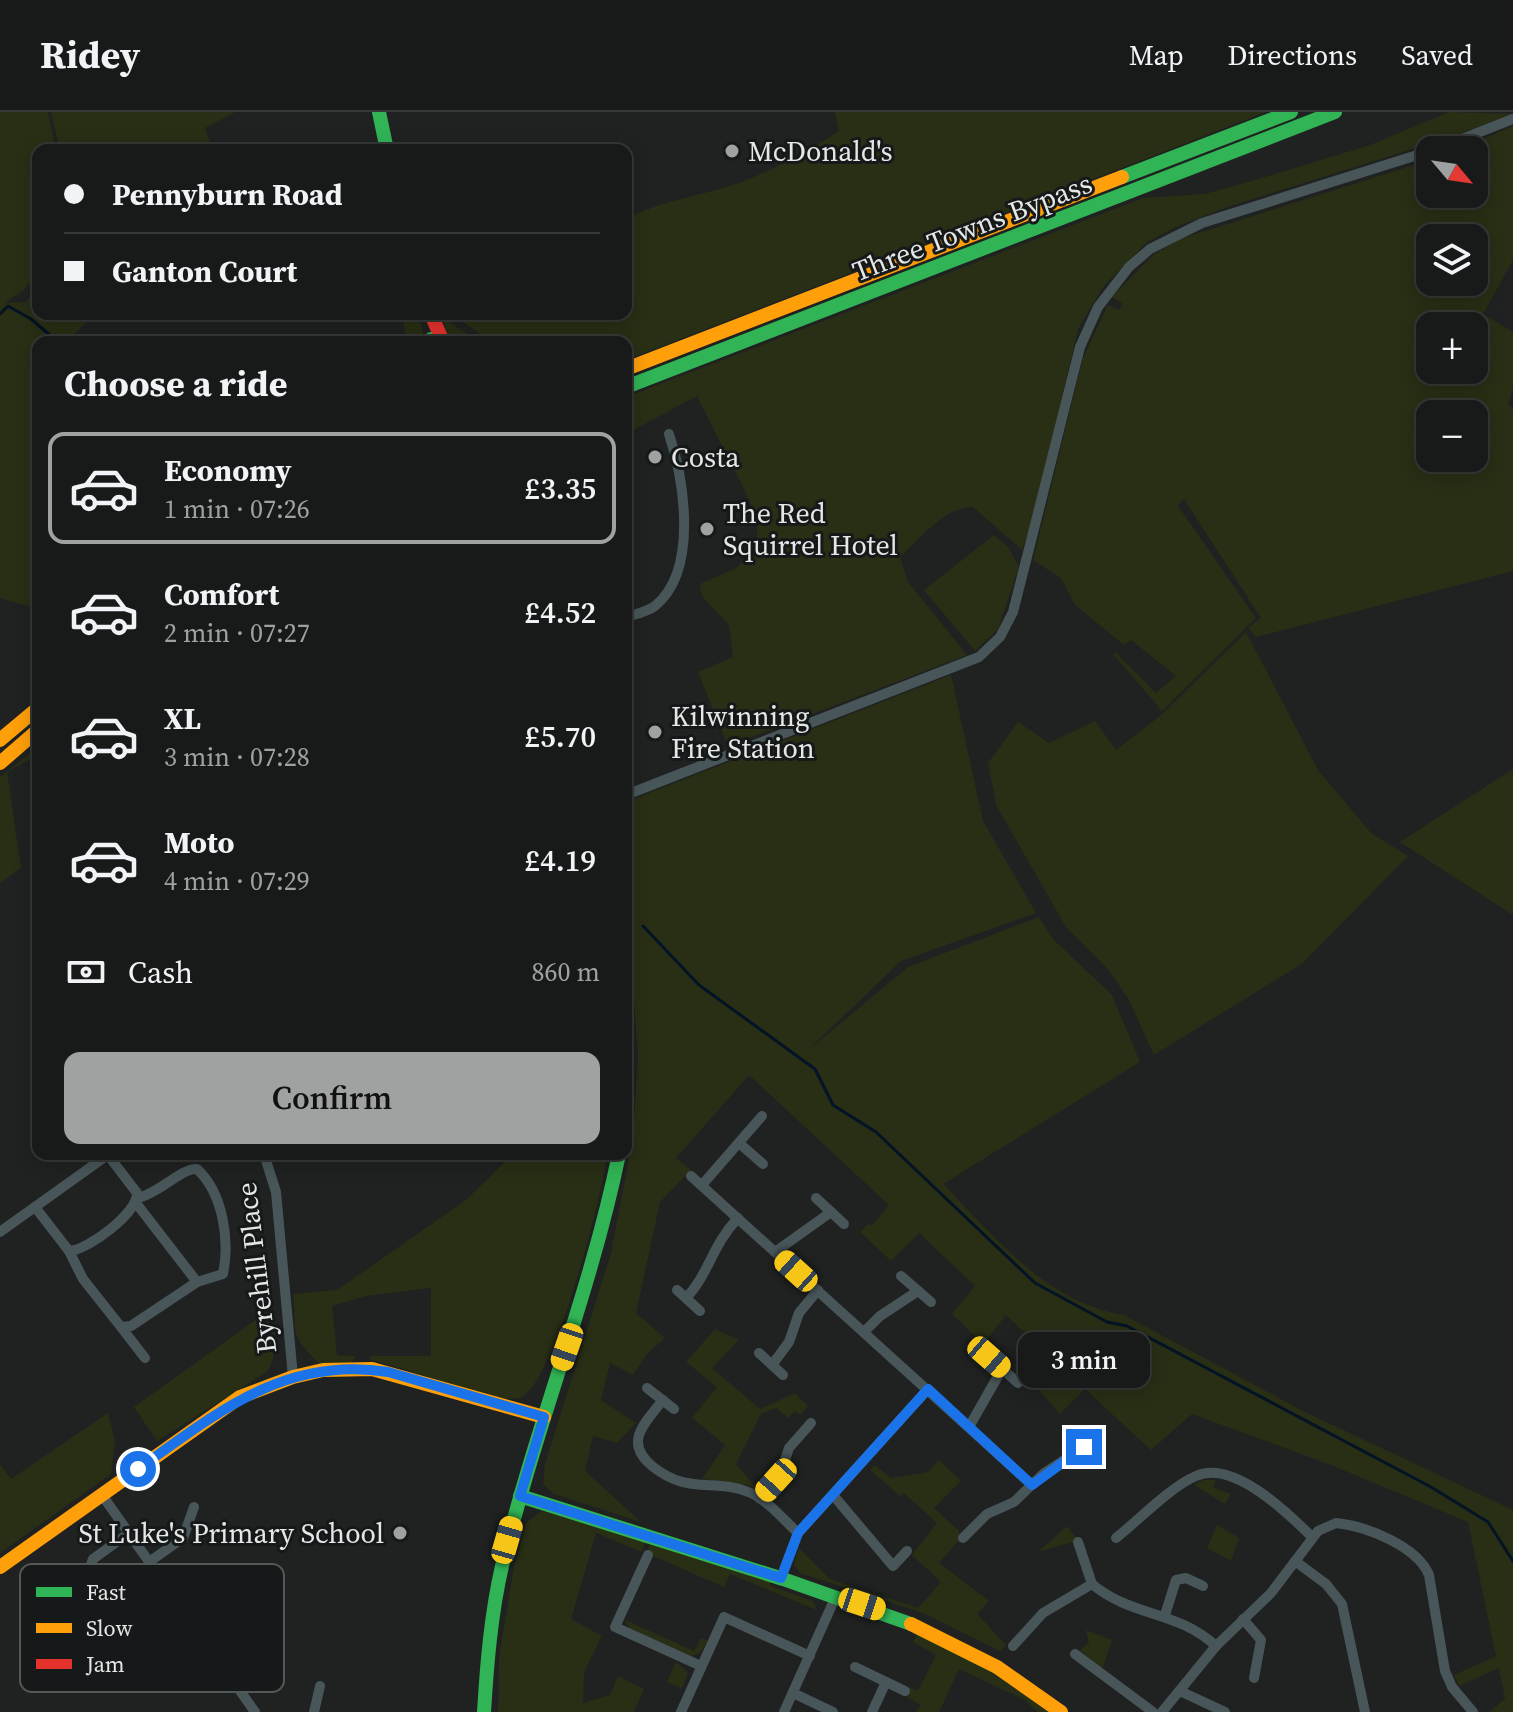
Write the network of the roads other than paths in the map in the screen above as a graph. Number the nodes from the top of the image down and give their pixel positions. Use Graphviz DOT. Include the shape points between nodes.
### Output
graph roads {
  1 [pos="379,112"];
  2 [pos="1291,112"];
  3 [pos="1335,112"];
  4 [pos="1513,119"];
  5 [pos="1470,136"];
  6 [pos="386,144"];
  7 [pos="1416,156"];
  8 [pos="632,367"];
  9 [pos="632,385"];
  10 [pos="669,434"];
  11 [pos="632,615"];
  12 [pos="32,713"];
  13 [pos="32,735"];
  14 [pos="0,740"];
  15 [pos="0,763"];
  16 [pos="632,793"];
  17 [pos="762,1116"];
  18 [pos="739,1143"];
  19 [pos="100,1160"];
  20 [pos="112,1160"];
  21 [pos="266,1160"];
  22 [pos="618,1160"];
  23 [pos="763,1164"];
  24 [pos="691,1176"];
  25 [pos="702,1185"];
  26 [pos="816,1198"];
  27 [pos="137,1201"];
  28 [pos="35,1207"];
  29 [pos="831,1212"];
  30 [pos="738,1218"];
  31 [pos="844,1224"];
  32 [pos="0,1232"];
  33 [pos="69,1251"];
  34 [pos="775,1252"];
  35 [pos="901,1276"];
  36 [pos="197,1282"];
  37 [pos="677,1290"];
  38 [pos="818,1290"];
  39 [pos="918,1291"];
  40 [pos="686,1298"];
  41 [pos="931,1302"];
  42 [pos="700,1311"];
  43 [pos="121,1327"];
  44 [pos="864,1332"];
  45 [pos="759,1353"];
  46 [pos="989,1357"];
  47 [pos="145,1358"];
  48 [pos="772,1365"];
  49 [pos="1002,1369"];
  50 [pos="783,1375"];
  51 [pos="293,1377"];
  52 [pos="1018,1383"];
  53 [pos="647,1388"];
  54 [pos="928,1389"];
  55 [pos="663,1400"];
  56 [pos="674,1409"];
  57 [pos="544,1417"];
  58 [pos="811,1423"];
  59 [pos="969,1427"];
  60 [pos="1068,1433"];
  61 [pos="1084,1447"];
  62 [pos="1097,1459"];
  63 [pos="1032,1485"];
  64 [pos="102,1495"];
  65 [pos="833,1495"];
  66 [pos="520,1496"];
  67 [pos="760,1499"];
  68 [pos="194,1507"];
  69 [pos="129,1533"];
  70 [pos="798,1533"];
  71 [pos="1312,1537"];
  72 [pos="963,1538"];
  73 [pos="1116,1538"];
  74 [pos="1078,1542"];
  75 [pos="907,1551"];
  76 [pos="648,1555"];
  77 [pos="1295,1561"];
  78 [pos="149,1562"];
  79 [pos="92,1564"];
  80 [pos="0,1567"];
  81 [pos="781,1578"];
  82 [pos="1092,1584"];
  83 [pos="1203,1586"];
  84 [pos="836,1596"];
  85 [pos="1165,1615"];
  86 [pos="1243,1619"];
  87 [pos="1013,1646"];
  88 [pos="1216,1646"];
  89 [pos="1075,1654"];
  90 [pos="810,1656"];
  91 [pos="701,1666"];
  92 [pos="855,1667"];
  93 [pos="1254,1678"];
  94 [pos="886,1682"];
  95 [pos="320,1686"];
  96 [pos="905,1691"];
  97 [pos="241,1692"];
  98 [pos="1182,1692"];
  99 [pos="793,1693"];
  100 [pos="255,1712"];
  101 [pos="314,1712"];
  102 [pos="484,1712"];
  103 [pos="681,1712"];
  104 [pos="784,1712"];
  105 [pos="833,1712"];
  106 [pos="872,1712"];
  107 [pos="1061,1712"];
  108 [pos="1153,1712"];
  109 [pos="1162,1712"];
  110 [pos="1225,1712"];
  111 [pos="1365,1712"];
  112 [pos="1473,1712"];
  1 -- 6 [label="main road"];
  2 -- 8 [label="main road, Three Towns Bypass"];
  3 -- 9 [label="main road, Three Towns Bypass"];
  4 -- 5 [label="street"];
  7 -- 16 [label="street" via="1202,223 1150,249 1112,286 1080,347 1013,612 1000,637 979,657"];
  10 -- 11 [label="street" via="685,501 678,561 662,599"];
  12 -- 14 [label="main road"];
  13 -- 15 [label="main road"];
  17 -- 18 [label="street"];
  18 -- 23 [label="street"];
  18 -- 25 [label="street"];
  19 -- 28 [label="street"];
  20 -- 27 [label="street"];
  21 -- 51 [label="street, Byrehill Place" via="276,1192"];
  22 -- 57 [label="main road" via="599,1250"];
  24 -- 25 [label="street"];
  25 -- 30 [label="street"];
  26 -- 29 [label="street"];
  27 -- 33 [label="street" via="120,1221"];
  27 -- 36 [label="street"];
  27 -- 36 [label="street" via="185,1170 197,1169 204,1176 219,1203 225,1258 223,1274"];
  28 -- 32 [label="street"];
  28 -- 33 [label="street"];
  29 -- 31 [label="street"];
  29 -- 34 [label="street"];
  30 -- 34 [label="street"];
  30 -- 40 [label="street"];
  33 -- 43 [label="street" via="83,1279"];
  34 -- 38 [label="street"];
  35 -- 39 [label="street"];
  36 -- 43 [label="street" via="131,1326"];
  37 -- 40 [label="street"];
  38 -- 44 [label="street"];
  38 -- 48 [label="street" via="799,1313 789,1342"];
  39 -- 41 [label="street"];
  39 -- 44 [label="street"];
  40 -- 42 [label="street"];
  43 -- 47 [label="street"];
  44 -- 54 [label="street"];
  45 -- 48 [label="street"];
  46 -- 49 [label="street"];
  48 -- 50 [label="street"];
  49 -- 52 [label="street"];
  49 -- 59 [label="street"];
  51 -- 57 [label="main road" via="323,1370 388,1372"];
  51 -- 64 [label="main road" via="240,1397"];
  53 -- 55 [label="street"];
  54 -- 59 [label="street"];
  54 -- 65 [label="street"];
  55 -- 56 [label="street"];
  55 -- 67 [label="street" via="636,1438 642,1458 678,1483 743,1491"];
  57 -- 66 [label="main road"];
  58 -- 67 [label="street" via="789,1448 780,1475"];
  59 -- 63 [label="street"];
  60 -- 61 [label="street"];
  61 -- 62 [label="street"];
  61 -- 63 [label="street"];
  63 -- 72 [label="street" via="1014,1502 987,1514"];
  64 -- 69 [label="street"];
  64 -- 80 [label="main road"];
  65 -- 70 [label="street"];
  65 -- 75 [label="street" via="893,1566"];
  66 -- 81 [label="main road"];
  66 -- 102 [label="main road" via="494,1593"];
  67 -- 70 [label="street"];
  68 -- 78 [label="street" via="183,1538"];
  69 -- 78 [label="street"];
  69 -- 79 [label="street"];
  70 -- 81 [label="street"];
  71 -- 73 [label="street" via="1274,1499 1209,1473 1189,1479"];
  71 -- 77 [label="street"];
  71 -- 112 [label="street" via="1323,1527 1341,1523 1417,1555 1429,1575 1448,1679"];
  74 -- 82 [label="street"];
  76 -- 91 [label="street" via="615,1627"];
  77 -- 86 [label="street"];
  77 -- 111 [label="street" via="1342,1604"];
  81 -- 84 [label="main road"];
  82 -- 85 [label="street" via="1128,1606"];
  82 -- 87 [label="street" via="1043,1613"];
  83 -- 85 [label="street" via="1186,1578 1176,1580"];
  84 -- 90 [label="street"];
  84 -- 107 [label="main road" via="958,1642 1020,1679"];
  85 -- 88 [label="street" via="1197,1629"];
  86 -- 88 [label="street"];
  86 -- 93 [label="street" via="1261,1640"];
  88 -- 98 [label="street"];
  89 -- 108 [label="street"];
  90 -- 91 [label="street" via="724,1617"];
  90 -- 99 [label="street"];
  91 -- 103 [label="street"];
  92 -- 94 [label="street"];
  94 -- 96 [label="street"];
  94 -- 106 [label="street"];
  95 -- 101 [label="street"];
  97 -- 100 [label="street"];
  98 -- 109 [label="street"];
  98 -- 110 [label="street"];
  99 -- 104 [label="street"];
  99 -- 105 [label="street"];
}
